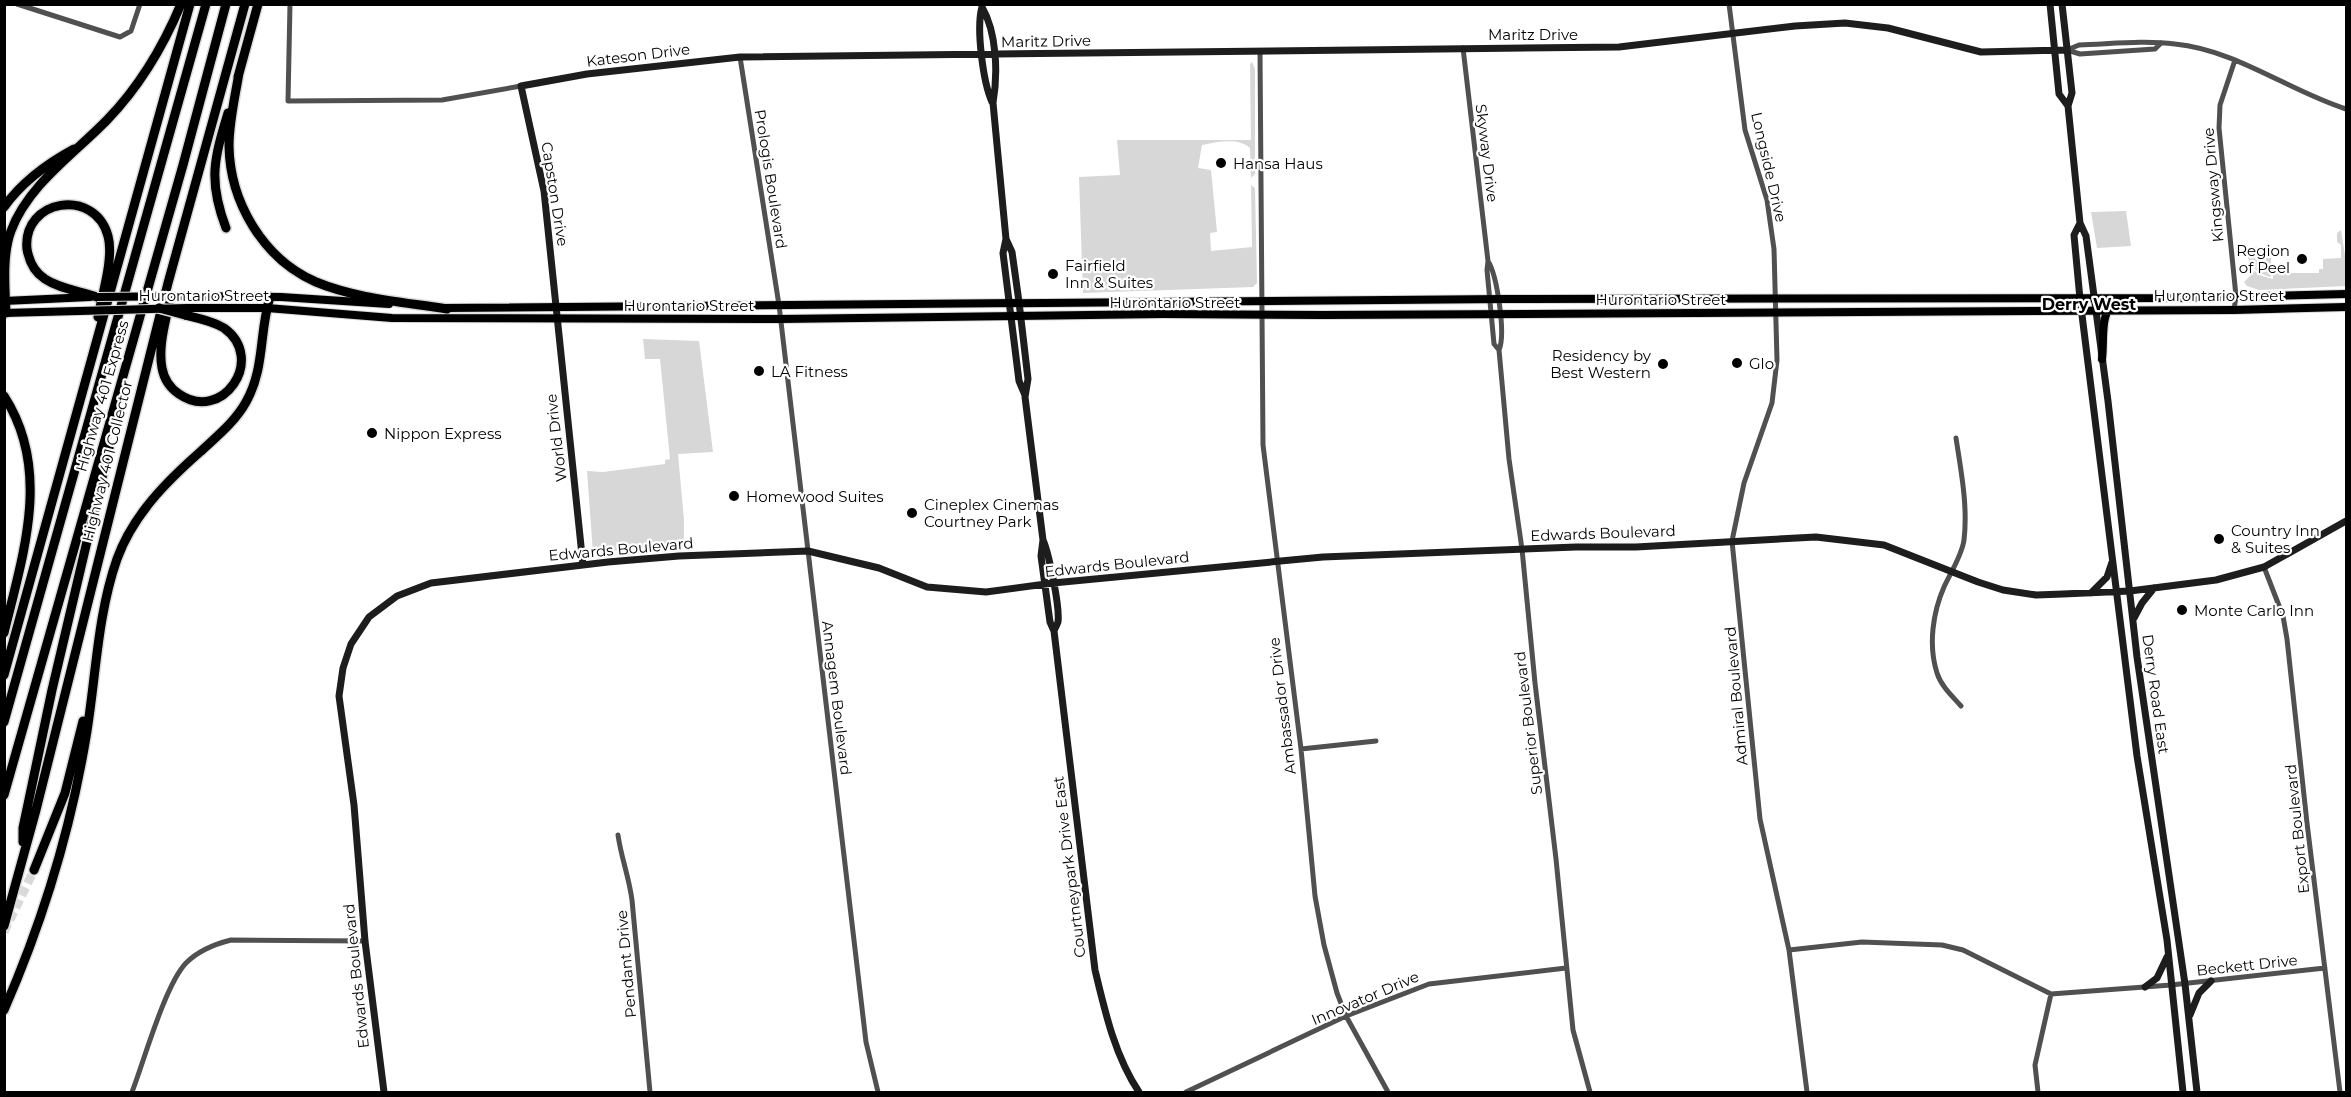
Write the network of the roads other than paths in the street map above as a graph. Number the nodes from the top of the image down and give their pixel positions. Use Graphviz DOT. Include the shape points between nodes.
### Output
graph roads {
  1 [pos="17,4"];
  2 [pos="140,4"];
  3 [pos="181,4"];
  4 [pos="190,4"];
  5 [pos="206,4"];
  6 [pos="226,4"];
  7 [pos="245,4"];
  8 [pos="258,4"];
  9 [pos="290,4"];
  10 [pos="1729,4"];
  11 [pos="2050,4"];
  12 [pos="2062,4"];
  13 [pos="982,6"];
  14 [pos="1733,34"];
  15 [pos="1463,48"];
  16 [pos="2054,50"];
  17 [pos="2067,50"];
  18 [pos="1260,51"];
  19 [pos="983,55"];
  20 [pos="993,55"];
  21 [pos="740,57"];
  22 [pos="2235,60"];
  23 [pos="239,73"];
  24 [pos="521,86"];
  25 [pos="993,103"];
  26 [pos="2068,106"];
  27 [pos="2346,109"];
  28 [pos="84,143"];
  29 [pos="4,207"];
  30 [pos="2080,223"];
  31 [pos="226,228"];
  32 [pos="180,236"];
  33 [pos="1006,239"];
  34 [pos="2346,294"];
  35 [pos="83,295"];
  36 [pos="2236,296"];
  37 [pos="97,297"];
  38 [pos="270,297"];
  39 [pos="2094,298"];
  40 [pos="1493,299"];
  41 [pos="1775,299"];
  42 [pos="2080,299"];
  43 [pos="5,301"];
  44 [pos="1263,302"];
  45 [pos="1009,303"];
  46 [pos="1019,303"];
  47 [pos="779,305"];
  48 [pos="557,307"];
  49 [pos="2346,307"];
  50 [pos="159,308"];
  51 [pos="267,308"];
  52 [pos="447,309"];
  53 [pos="2109,309"];
  54 [pos="2082,310"];
  55 [pos="2096,310"];
  56 [pos="2234,310"];
  57 [pos="186,311"];
  58 [pos="1775,312"];
  59 [pos="5,313"];
  60 [pos="1491,314"];
  61 [pos="1500,314"];
  62 [pos="1263,315"];
  63 [pos="1011,317"];
  64 [pos="1021,317"];
  65 [pos="558,318"];
  66 [pos="780,319"];
  67 [pos="97,343"];
  68 [pos="131,350"];
  69 [pos="1499,350"];
  70 [pos="2103,358"];
  71 [pos="1025,395"];
  72 [pos="4,396"];
  73 [pos="1956,438"];
  74 [pos="2346,521"];
  75 [pos="1043,540"];
  76 [pos="1732,541"];
  77 [pos="1522,549"];
  78 [pos="808,551"];
  79 [pos="1276,560"];
  80 [pos="2113,560"];
  81 [pos="583,565"];
  82 [pos="2264,567"];
  83 [pos="1951,572"];
  84 [pos="1053,583"];
  85 [pos="1045,584"];
  86 [pos="2154,588"];
  87 [pos="2130,591"];
  88 [pos="2117,592"];
  89 [pos="2091,593"];
  90 [pos="2133,620"];
  91 [pos="1054,631"];
  92 [pos="4,633"];
  93 [pos="2137,657"];
  94 [pos="2126,658"];
  95 [pos="4,675"];
  96 [pos="92,684"];
  97 [pos="2141,689"];
  98 [pos="2129,690"];
  99 [pos="1961,706"];
  100 [pos="4,722"];
  101 [pos="1376,741"];
  102 [pos="1301,749"];
  103 [pos="4,795"];
  104 [pos="618,835"];
  105 [pos="23,856"];
  106 [pos="34,870"];
  107 [pos="2169,873"];
  108 [pos="2156,875"];
  109 [pos="2175,914"];
  110 [pos="2163,916"];
  111 [pos="4,926"];
  112 [pos="365,941"];
  113 [pos="1789,950"];
  114 [pos="2168,954"];
  115 [pos="1566,968"];
  116 [pos="2325,968"];
  117 [pos="2211,981"];
  118 [pos="2185,984"];
  119 [pos="2171,985"];
  120 [pos="2145,987"];
  121 [pos="2051,994"];
  122 [pos="4,1010"];
  123 [pos="1346,1016"];
  124 [pos="2189,1017"];
  125 [pos="132,1092"];
  126 [pos="384,1092"];
  127 [pos="650,1092"];
  128 [pos="878,1092"];
  129 [pos="1139,1092"];
  130 [pos="1186,1092"];
  131 [pos="1388,1092"];
  132 [pos="1590,1092"];
  133 [pos="1807,1092"];
  134 [pos="2038,1092"];
  135 [pos="2183,1092"];
  136 [pos="2197,1092"];
  137 [pos="2340,1092"];
  1 -- 2 [label="street" via="120,37 131,31"];
  3 -- 28 [label="highway" via="142,76"];
  4 -- 67 [label="highway"];
  5 -- 100 [label="highway, Highway 401 Express"];
  6 -- 68 [label="highway, Highway 401 Express"];
  7 -- 32 [label="highway, Highway 401 Collector"];
  8 -- 23 [label="highway"];
  9 -- 24 [label="street, Kateson Drive" via="288,100 450,99"];
  10 -- 14 [label="street, Longside Drive"];
  11 -- 16 [label="street"];
  12 -- 17 [label="street"];
  13 -- 19 [label="street" via="979,19"];
  13 -- 20 [label="street" via="988,18"];
  14 -- 15 [label="street, Maritz Drive" via="1619,47"];
  14 -- 16 [label="street, Maritz Drive" via="1856,23 1981,52"];
  14 -- 41 [label="street, Longside Drive" via="1745,130 1767,200 1772,231"];
  15 -- 18 [label="street, Maritz Drive"];
  15 -- 40 [label="street, Skyway Drive" via="1488,261 1493,269"];
  16 -- 17 [label="street, Maritz Drive"];
  16 -- 26 [label="street" via="2060,94"];
  17 -- 22 [label="street" via="2080,54 2176,44"];
  17 -- 26 [label="street" via="2072,93"];
  18 -- 20 [label="street, Maritz Drive"];
  18 -- 44 [label="street, Ambassador Drive"];
  19 -- 20 [label="street, Kateson Drive"];
  19 -- 21 [label="street, Kateson Drive"];
  19 -- 25 [label="street" via="987,90"];
  20 -- 25 [label="street"];
  21 -- 24 [label="street, Kateson Drive" via="587,74"];
  21 -- 47 [label="street, Prologis Boulevard"];
  22 -- 27 [label="street"];
  22 -- 36 [label="street, Kingsway Drive" via="2220,105 2219,128"];
  23 -- 31 [label="highway" via="215,162 215,196"];
  23 -- 52 [label="highway" via="230,134 231,169 242,206 266,244 315,281 361,295"];
  24 -- 48 [label="street, Capston Drive" via="544,191"];
  25 -- 33 [label="street"];
  26 -- 30 [label="street"];
  28 -- 29 [label="highway" via="56,158"];
  28 -- 43 [label="highway" via="30,197 18,215 6,246"];
  30 -- 39 [label="street, Derry Road East" via="2086,236"];
  30 -- 42 [label="street, Derry Road East" via="2074,235"];
  32 -- 57 [label="highway" via="161,367 166,381 182,396 202,401 218,398 238,378 241,354 223,327"];
  32 -- 105 [label="highway, Highway 401 Collector"];
  33 -- 45 [label="street, Courtneypark Drive East" via="1003,253"];
  33 -- 46 [label="street, Courtneypark Drive East" via="1012,252"];
  34 -- 36 [label="main road, Hurontario Street"];
  35 -- 37 [label="highway"];
  35 -- 43 [label="main road"];
  35 -- 67 [label="highway" via="44,279 28,256 31,226 53,206 81,206 98,216 108,236 110,246 95,331"];
  36 -- 39 [label="main road, Hurontario Street"];
  36 -- 56 [label="street, Kingsway Drive"];
  37 -- 38 [label="main road, Hurontario Street, bridge"];
  38 -- 51 [label="highway"];
  38 -- 52 [label="main road, Hurontario Street"];
  39 -- 42 [label="main road, Hurontario Street"];
  39 -- 55 [label="street, Derry Road East"];
  40 -- 41 [label="main road, Hurontario Street"];
  40 -- 44 [label="main road, Hurontario Street"];
  40 -- 60 [label="street, Skyway Drive"];
  40 -- 61 [label="street, Skyway Drive"];
  41 -- 42 [label="main road, Hurontario Street"];
  41 -- 58 [label="street, Admiral Boulevard"];
  42 -- 54 [label="street, Derry Road East"];
  43 -- 59 [label="highway"];
  44 -- 46 [label="main road, Hurontario Street"];
  44 -- 62 [label="street, Ambassador Drive"];
  45 -- 46 [label="main road, Hurontario Street"];
  45 -- 47 [label="main road, Hurontario Street"];
  45 -- 63 [label="street, Courtneypark Drive East"];
  46 -- 64 [label="street, Courtneypark Drive East"];
  47 -- 48 [label="main road, Hurontario Street"];
  47 -- 66 [label="street, Annagem Boulevard"];
  48 -- 52 [label="main road, Hurontario Street"];
  48 -- 65 [label="street, World Drive"];
  49 -- 56 [label="main road, Hurontario Street"];
  50 -- 57 [label="highway, bridge"];
  50 -- 59 [label="main road, Hurontario Street, bridge"];
  51 -- 57 [label="main road, Hurontario Street"];
  51 -- 65 [label="main road, Hurontario Street" via="392,318"];
  51 -- 96 [label="highway" via="260,363 245,404 171,478 146,507 123,545 110,584"];
  53 -- 55 [label="main road, Hurontario Street"];
  53 -- 56 [label="main road, Hurontario Street"];
  53 -- 70 [label="main road" via="2103,321"];
  54 -- 55 [label="main road, Hurontario Street"];
  54 -- 58 [label="main road, Hurontario Street"];
  54 -- 80 [label="street, Derry Road East"];
  55 -- 70 [label="street, Derry Road East"];
  58 -- 61 [label="main road, Hurontario Street"];
  58 -- 76 [label="street, Admiral Boulevard" via="1777,360 1772,403 1744,483"];
  60 -- 61 [label="main road, Hurontario Street"];
  60 -- 62 [label="main road, Hurontario Street"];
  60 -- 69 [label="street, Superior Boulevard" via="1494,344"];
  61 -- 69 [label="street, Superior Boulevard"];
  62 -- 64 [label="main road, Hurontario Street"];
  62 -- 79 [label="street, Ambassador Drive" via="1263,445"];
  63 -- 64 [label="main road, Hurontario Street"];
  63 -- 66 [label="main road, Hurontario Street"];
  63 -- 71 [label="street, Courtneypark Drive East" via="1019,381"];
  64 -- 71 [label="street, Courtneypark Drive East" via="1028,379"];
  65 -- 66 [label="main road, Hurontario Street"];
  65 -- 81 [label="street, World Drive"];
  66 -- 78 [label="street, Annagem Boulevard"];
  67 -- 95 [label="highway"];
  68 -- 103 [label="highway, Highway 401 Express"];
  68 -- 105 [label="highway" via="50,701 23,828"];
  69 -- 77 [label="street, Superior Boulevard"];
  70 -- 87 [label="street, Derry Road East"];
  71 -- 75 [label="street, Courtneypark Drive East"];
  72 -- 92 [label="highway" via="25,441 31,486 25,541"];
  73 -- 83 [label="street" via="1965,507 1964,542"];
  74 -- 82 [label="street, Edwards Boulevard"];
  75 -- 84 [label="street, Courtneypark Drive East"];
  75 -- 85 [label="street, Courtneypark Drive East"];
  76 -- 77 [label="street, Edwards Boulevard"];
  76 -- 83 [label="street, Edwards Boulevard" via="1816,537 1875,544"];
  76 -- 113 [label="street, Admiral Boulevard" via="1760,819"];
  77 -- 79 [label="street, Edwards Boulevard"];
  77 -- 115 [label="street, Superior Boulevard"];
  78 -- 81 [label="street, Edwards Boulevard" via="679,556"];
  78 -- 85 [label="street, Edwards Boulevard" via="879,568 927,587 986,592"];
  78 -- 128 [label="street, Annagem Boulevard" via="866,1042"];
  79 -- 84 [label="street, Edwards Boulevard"];
  79 -- 102 [label="street, Ambassador Drive"];
  80 -- 88 [label="street, Derry Road East"];
  80 -- 89 [label="street" via="2107,577"];
  81 -- 112 [label="street, Edwards Boulevard" via="431,583 384,604 369,617 351,644 339,696 354,805"];
  82 -- 86 [label="street, Edwards Boulevard" via="2216,580"];
  82 -- 116 [label="street, Export Boulevard" via="2283,616 2287,639"];
  83 -- 89 [label="street, Edwards Boulevard" via="2003,590 2036,595"];
  83 -- 99 [label="street" via="1933,620 1934,648 1937,673"];
  84 -- 85 [label="street, Edwards Boulevard"];
  84 -- 91 [label="street, Courtneypark Drive East" via="1058,621"];
  85 -- 91 [label="street, Courtneypark Drive East"];
  86 -- 87 [label="street, Edwards Boulevard"];
  86 -- 90 [label="street"];
  87 -- 88 [label="street, Edwards Boulevard"];
  87 -- 90 [label="street, Derry Road East"];
  88 -- 89 [label="street, Edwards Boulevard"];
  88 -- 94 [label="street, Derry Road East"];
  90 -- 93 [label="street, Derry Road East"];
  91 -- 129 [label="street, Courtneypark Drive East" via="1095,970 1106,1016"];
  93 -- 94 [label="street"];
  93 -- 97 [label="street, Derry Road East"];
  94 -- 98 [label="street, Derry Road East"];
  96 -- 106 [label="highway" via="64,793"];
  96 -- 122 [label="highway" via="66,835 29,954"];
  97 -- 98 [label="street"];
  97 -- 107 [label="street, Derry Road East"];
  98 -- 108 [label="street, Derry Road East"];
  101 -- 102 [label="street"];
  102 -- 123 [label="street, Ambassador Drive" via="1315,896"];
  104 -- 127 [label="street, Pendant Drive" via="632,900"];
  105 -- 111 [label="highway, Highway 401 Collector"];
  107 -- 108 [label="street"];
  107 -- 109 [label="street, Derry Road East"];
  108 -- 110 [label="street, Derry Road East"];
  109 -- 110 [label="street"];
  109 -- 118 [label="street, Derry Road East"];
  110 -- 114 [label="street, Derry Road East"];
  112 -- 125 [label="street" via="231,940 211,945 186,963 170,988"];
  112 -- 126 [label="street, Edwards Boulevard"];
  113 -- 121 [label="street" via="1862,942 1942,945 1963,950"];
  113 -- 133 [label="street, Admiral Boulevard"];
  114 -- 119 [label="street, Derry Road East"];
  114 -- 120 [label="street" via="2157,978"];
  115 -- 123 [label="street, Innovator Drive" via="1430,984"];
  115 -- 132 [label="street, Superior Boulevard" via="1573,1030"];
  116 -- 117 [label="street, Beckett Drive"];
  116 -- 137 [label="street, Export Boulevard"];
  117 -- 118 [label="street, Beckett Drive"];
  117 -- 124 [label="street" via="2199,993"];
  118 -- 119 [label="street, Beckett Drive"];
  118 -- 124 [label="street, Derry Road East"];
  119 -- 120 [label="street, Beckett Drive"];
  119 -- 135 [label="street, Derry Road East"];
  120 -- 121 [label="street, Beckett Drive"];
  121 -- 134 [label="street" via="2035,1065"];
  123 -- 130 [label="street, Innovator Drive"];
  123 -- 131 [label="street, Ambassador Drive"];
  124 -- 136 [label="street, Derry Road East"];
}
